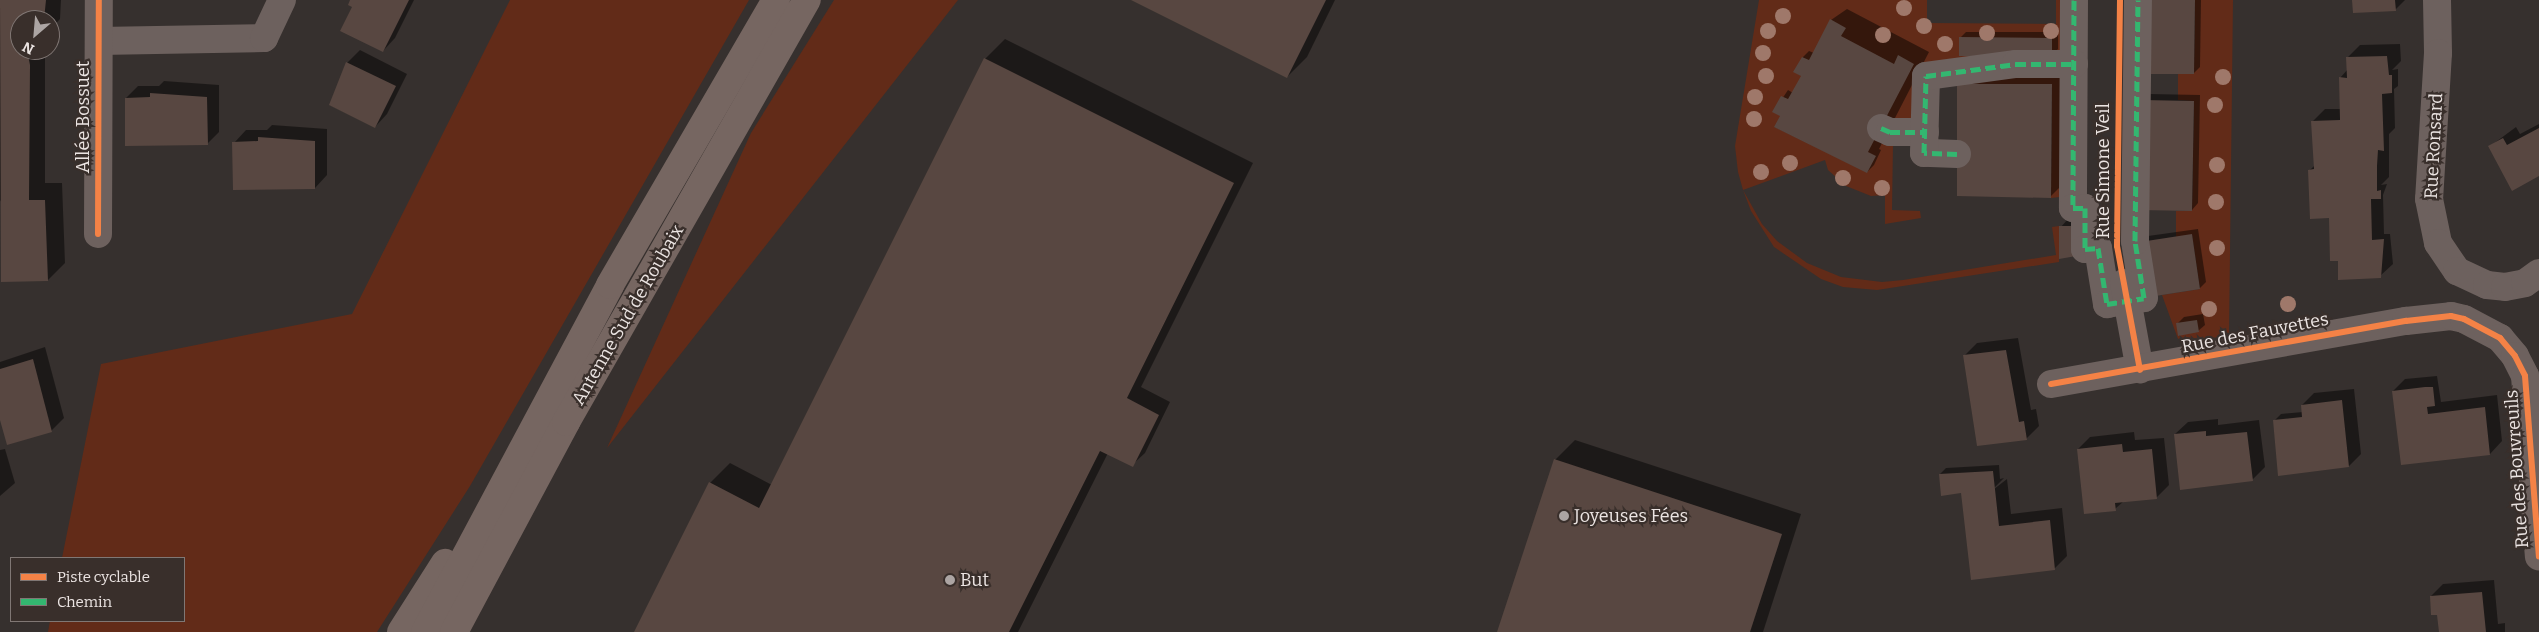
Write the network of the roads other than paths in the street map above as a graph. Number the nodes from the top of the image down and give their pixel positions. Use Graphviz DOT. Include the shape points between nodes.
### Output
graph roads {
  1 [pos="99,0"];
  2 [pos="282,0"];
  3 [pos="776,0"];
  4 [pos="807,0"];
  5 [pos="2074,0"];
  6 [pos="2120,0"];
  7 [pos="2138,0"];
  8 [pos="2437,0"];
  9 [pos="99,41"];
  10 [pos="2074,64"];
  11 [pos="1881,128"];
  12 [pos="1924,132"];
  13 [pos="1957,154"];
  14 [pos="98,234"];
  15 [pos="2539,273"];
  16 [pos="2127,300"];
  17 [pos="2464,319"];
  18 [pos="2140,370"];
  19 [pos="2051,384"];
  20 [pos="514,466"];
  21 [pos="2539,556"];
  22 [pos="401,632"];
  23 [pos="425,632"];
  24 [pos="454,632"];
  1 -- 9 [label="street, Allée Bossuet"];
  2 -- 9 [label="street, Allée Bossuet" via="264,38"];
  3 -- 20 [label="highway, Antenne Sud de Roubaix" via="610,285"];
  4 -- 24 [label="highway, Antenne Sud de Roubaix" via="566,422"];
  5 -- 10 [label="street"];
  6 -- 16 [label="street, Rue Simone Veil" via="2117,246"];
  7 -- 16 [label="street" via="2135,241 2144,298"];
  8 -- 15 [label="street, Rue Ronsard" via="2431,214 2438,243 2447,261 2470,279 2505,287 2525,283"];
  9 -- 14 [label="street, Allée Bossuet"];
  10 -- 12 [label="street" via="2016,64 1926,76"];
  10 -- 16 [label="street" via="2072,208 2085,208 2085,248 2098,248 2107,304"];
  11 -- 12 [label="street" via="1890,132"];
  12 -- 13 [label="street" via="1924,153"];
  16 -- 18 [label="street, Rue Simone Veil"];
  17 -- 18 [label="street, Rue des Fauvettes" via="2451,316 2406,320"];
  17 -- 21 [label="street, Rue des Bouvreuils" via="2500,338 2515,356 2525,376"];
  18 -- 19 [label="street, Rue des Fauvettes"];
  20 -- 22 [label="highway" via="420,598"];
  20 -- 23 [label="highway, Antenne Sud de Roubaix"];
}
